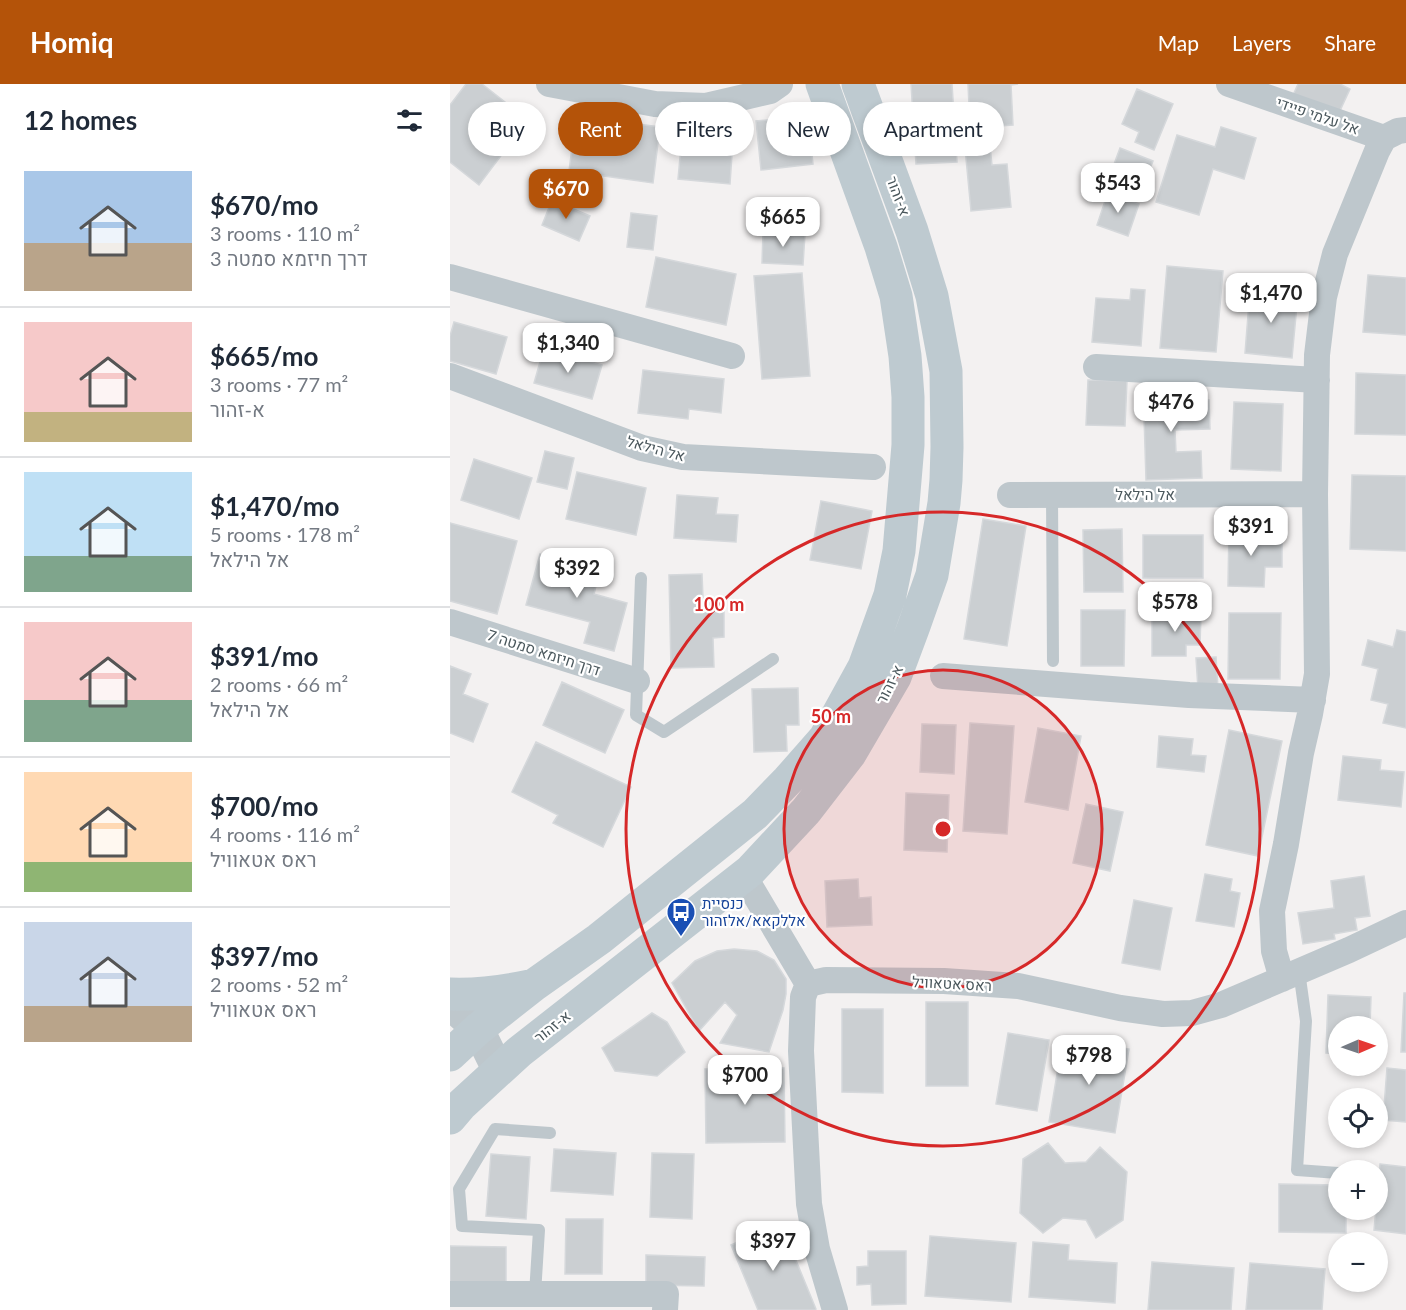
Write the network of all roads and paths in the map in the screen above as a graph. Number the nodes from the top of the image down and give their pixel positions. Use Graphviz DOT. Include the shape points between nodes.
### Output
graph roads {
  1 [pos="549,84"];
  2 [pos="780,84"];
  3 [pos="822,84"];
  4 [pos="858,84"];
  5 [pos="1229,84"];
  6 [pos="1395,134"];
  7 [pos="450,277"];
  8 [pos="732,356"];
  9 [pos="1096,367"];
  10 [pos="450,376"];
  11 [pos="1317,380"];
  12 [pos="873,467"];
  13 [pos="1052,494"];
  14 [pos="1316,494"];
  15 [pos="1010,495"];
  16 [pos="640,578"];
  17 [pos="450,622"];
  18 [pos="773,659"];
  19 [pos="1053,661"];
  20 [pos="943,676"];
  21 [pos="637,681"];
  22 [pos="1313,700"];
  23 [pos="744,876"];
  24 [pos="1406,923"];
  25 [pos="1290,975"];
  26 [pos="808,984"];
  27 [pos="534,985"];
  28 [pos="450,994"];
  29 [pos="450,1004"];
  30 [pos="459,1042"];
  31 [pos="498,1070"];
  32 [pos="450,1118"];
  33 [pos="550,1133"];
  34 [pos="1328,1172"];
  35 [pos="450,1294"];
  36 [pos="535,1294"];
  37 [pos="665,1310"];
  38 [pos="835,1310"];
  1 -- 2 [label="street" via="655,104 706,106 770,91"];
  3 -- 27 [label="main road, א-זהור" via="896,296 905,356 908,445 899,551 890,595 864,667 825,738 788,780 756,814"];
  4 -- 23 [label="main road, א-זהור" via="932,296 946,370 944,503 932,574 895,677 850,754 806,811"];
  5 -- 6 [label="street, אל עלמי פיידי"];
  6 -- 11 [label="street" via="1377,151 1335,254 1324,297"];
  7 -- 8 [label="street"];
  9 -- 11 [label="street"];
  10 -- 12 [label="street, אל הילאל" via="642,448 683,457"];
  11 -- 14 [label="street"];
  13 -- 14 [label="street, אל הילאל"];
  13 -- 15 [label="street, אל הילאל"];
  13 -- 19 [label="lane"];
  14 -- 22 [label="street" via="1317,674"];
  16 -- 21 [label="lane"];
  17 -- 21 [label="street, דרך חיזמא סמטה 7"];
  18 -- 21 [label="lane" via="663,732 636,715"];
  20 -- 22 [label="street" via="1189,695"];
  22 -- 25 [label="street" via="1272,911 1274,951"];
  23 -- 26 [label="street"];
  23 -- 31 [label="main road, א-זהור"];
  24 -- 25 [label="street, ראס אטאוויל"];
  25 -- 26 [label="street, ראס אטאוויל" via="1221,1005 1163,1014 1018,986 944,981 826,980"];
  25 -- 34 [label="lane" via="1306,1022 1297,1170"];
  26 -- 38 [label="street" via="803,997 801,1051 809,1204"];
  27 -- 28 [label="main road" via="492,993"];
  27 -- 30 [label="main road, א-זהור"];
  29 -- 30 [label="street"];
  30 -- 31 [label="street"];
  31 -- 32 [label="main road, א-זהור"];
  33 -- 36 [label="lane" via="495,1130 459,1189 462,1226 539,1230"];
  35 -- 36 [label="street"];
  36 -- 37 [label="street" via="666,1294"];
}
